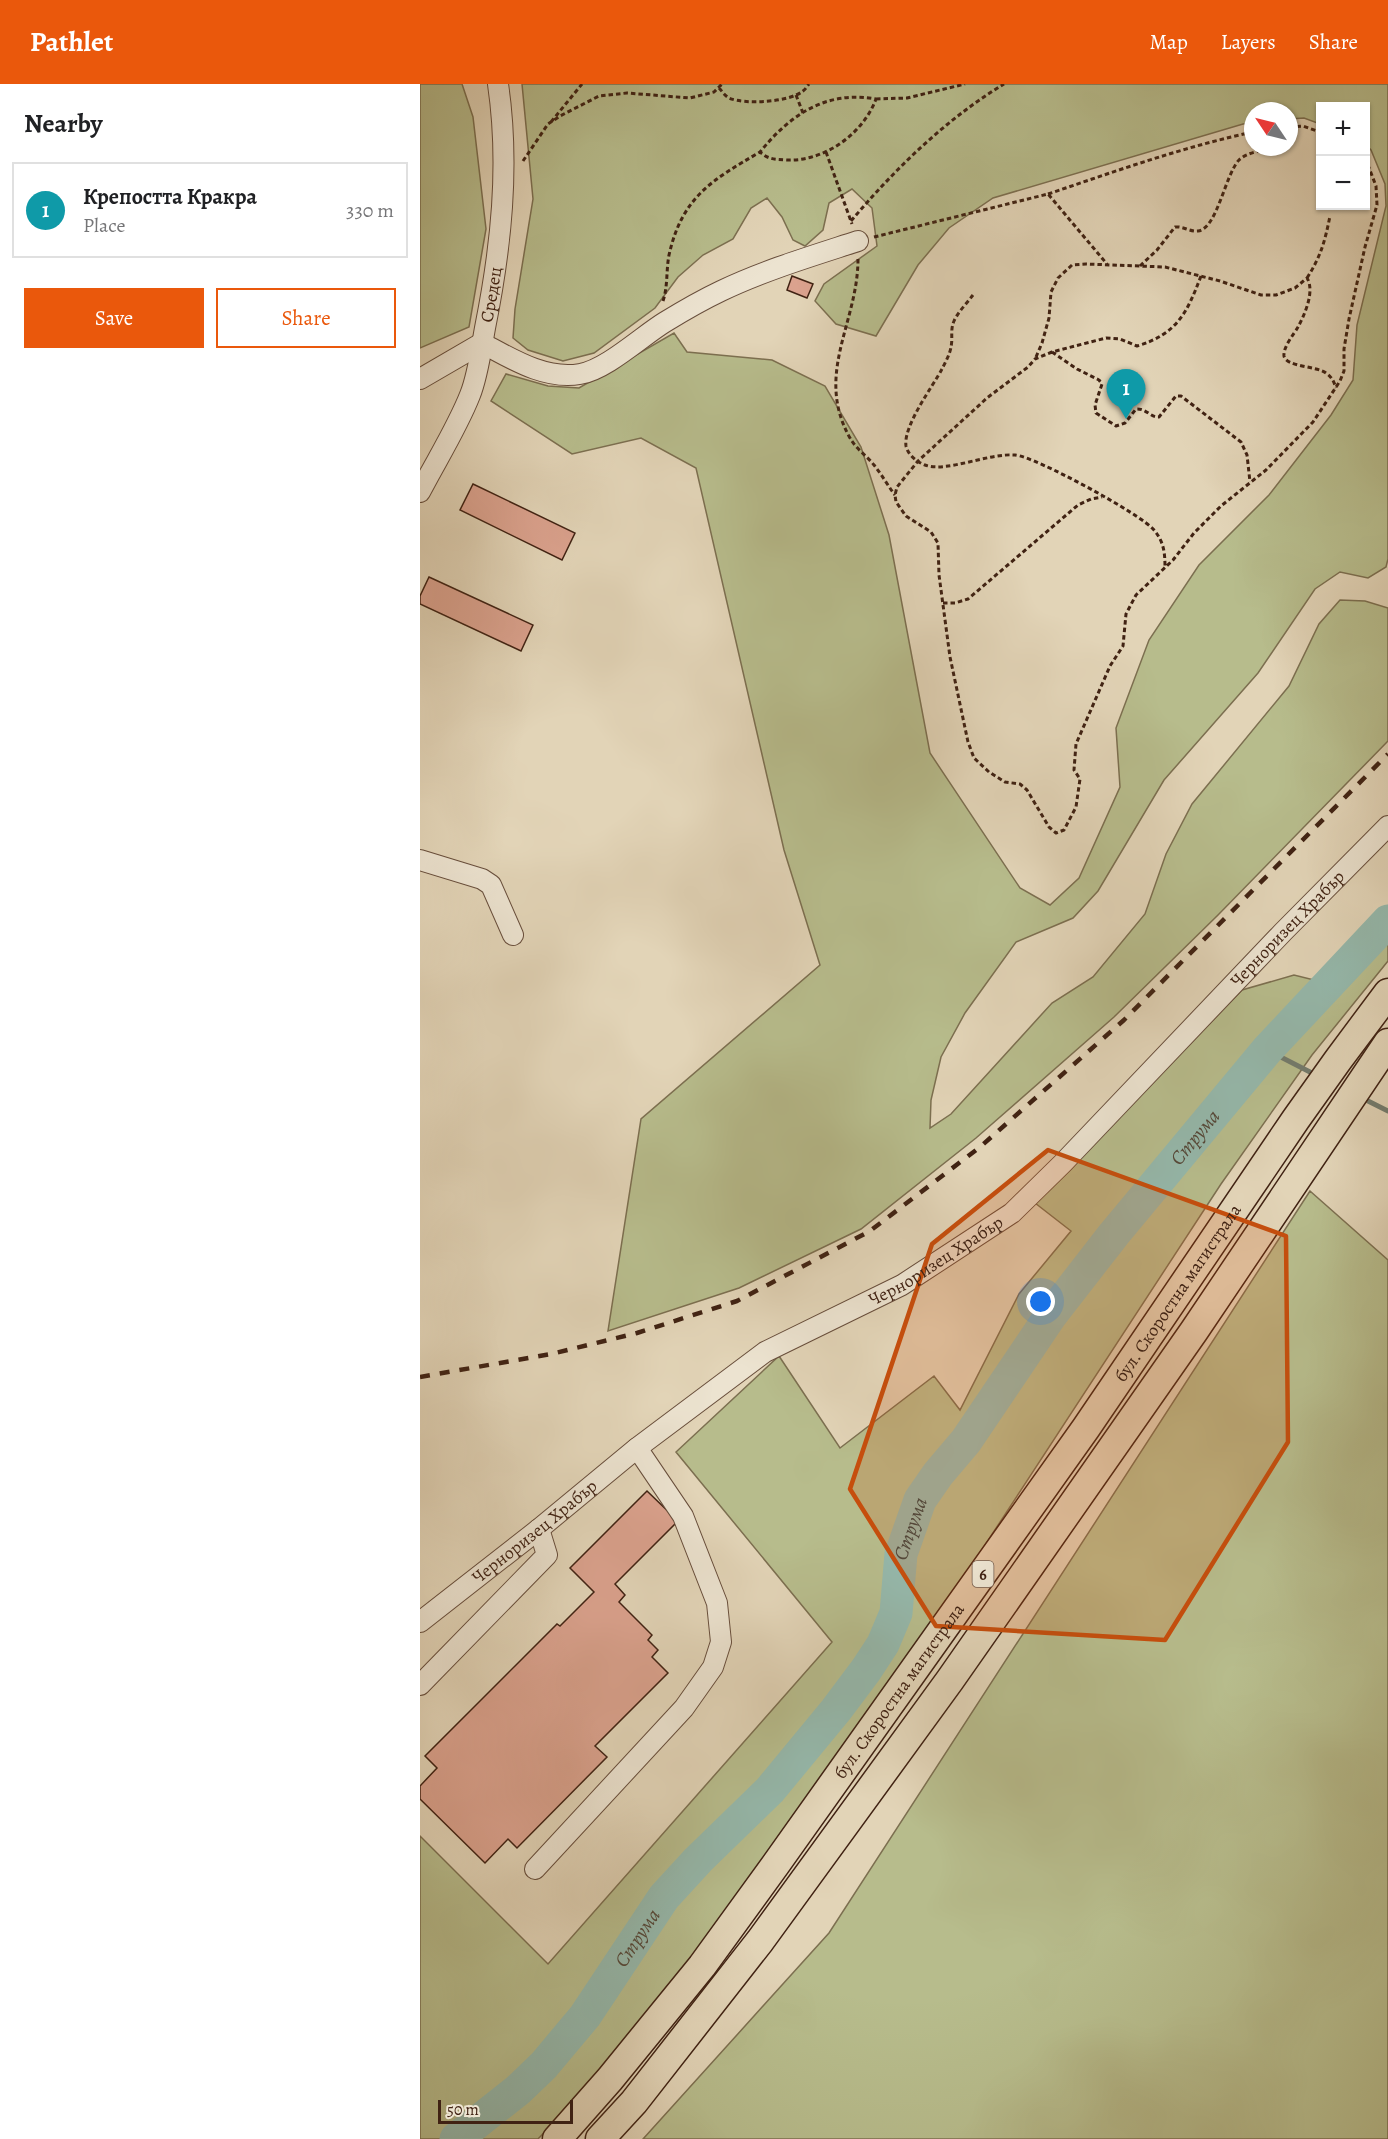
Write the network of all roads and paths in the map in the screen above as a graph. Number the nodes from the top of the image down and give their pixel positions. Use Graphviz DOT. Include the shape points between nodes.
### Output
graph roads {
  1 [pos="498,84"];
  2 [pos="582,84"];
  3 [pos="809,84"];
  4 [pos="965,84"];
  5 [pos="1005,84"];
  6 [pos="721,86"];
  7 [pos="796,95"];
  8 [pos="876,99"];
  9 [pos="803,112"];
  10 [pos="548,124"];
  11 [pos="1298,126"];
  12 [pos="1316,131"];
  13 [pos="1244,134"];
  14 [pos="760,152"];
  15 [pos="826,152"];
  16 [pos="1245,156"];
  17 [pos="1370,172"];
  18 [pos="504,194"];
  19 [pos="1048,194"];
  20 [pos="1330,216"];
  21 [pos="851,221"];
  22 [pos="858,241"];
  23 [pos="1107,264"];
  24 [pos="1140,266"];
  25 [pos="1201,276"];
  26 [pos="1307,278"];
  27 [pos="973,295"];
  28 [pos="660,310"];
  29 [pos="483,343"];
  30 [pos="1052,352"];
  31 [pos="1035,359"];
  32 [pos="420,379"];
  33 [pos="1337,389"];
  34 [pos="918,461"];
  35 [pos="1250,483"];
  36 [pos="420,492"];
  37 [pos="895,495"];
  38 [pos="1104,496"];
  39 [pos="1165,568"];
  40 [pos="943,603"];
  41 [pos="1388,826"];
  42 [pos="420,860"];
  43 [pos="513,935"];
  44 [pos="1388,993"];
  45 [pos="1388,1043"];
  46 [pos="1388,1077"];
  47 [pos="1283,1198"];
  48 [pos="637,1448"];
  49 [pos="539,1529"];
  50 [pos="420,1623"];
  51 [pos="420,1685"];
  52 [pos="535,1869"];
  53 [pos="557,2139"];
  54 [pos="600,2139"];
  1 -- 18 [label="street, Средец"];
  2 -- 10 [label="path"];
  3 -- 7 [label="path"];
  4 -- 8 [label="path" via="907,98"];
  5 -- 21 [label="path" via="936,134 887,178"];
  6 -- 7 [label="path" via="726,97 739,101"];
  6 -- 10 [label="path" via="714,92 690,98 627,93 599,96"];
  7 -- 9 [label="path"];
  8 -- 9 [label="path" via="835,99"];
  8 -- 15 [label="path" via="855,131"];
  9 -- 14 [label="path" via="773,135"];
  10 -- 18 [label="path"];
  11 -- 12 [label="path"];
  13 -- 19 [label="path"];
  14 -- 15 [label="path" via="768,159 796,160"];
  14 -- 28 [label="path" via="696,196 678,224"];
  15 -- 21 [label="path"];
  16 -- 24 [label="path" via="1226,182 1219,206 1206,228 1197,231 1175,227"];
  17 -- 33 [label="path" via="1377,205 1349,319 1344,371"];
  18 -- 29 [label="street, Средец"];
  19 -- 22 [label="path"];
  19 -- 23 [label="path"];
  20 -- 26 [label="path" via="1320,258"];
  21 -- 22 [label="path"];
  22 -- 29 [label="street" via="770,270 722,291 665,322 600,367 582,374 560,375 528,367"];
  22 -- 37 [label="path" via="858,267 838,357 836,403 851,441"];
  23 -- 24 [label="path"];
  23 -- 31 [label="path" via="1072,265 1058,278"];
  24 -- 25 [label="path" via="1165,267"];
  25 -- 26 [label="path" via="1261,295 1276,295 1295,288"];
  25 -- 30 [label="path" via="1176,326 1149,342 1137,346 1106,338"];
  26 -- 33 [label="path" via="1310,294 1284,355 1293,364 1326,373"];
  27 -- 34 [label="path" via="954,319 951,347 909,431 906,446"];
  29 -- 32 [label="street"];
  29 -- 36 [label="street, Средец" via="471,394"];
  30 -- 31 [label="path"];
  30 -- 35 [label="path" via="1100,380 1096,413 1116,426 1125,423 1136,409 1159,417 1176,396 1181,396 1241,442 1247,455"];
  31 -- 34 [label="path"];
  33 -- 35 [label="path" via="1313,422"];
  34 -- 37 [label="path"];
  34 -- 38 [label="path" via="931,466 950,465 998,454 1018,454"];
  35 -- 39 [label="path" via="1194,533"];
  37 -- 40 [label="path" via="906,516 931,532 938,543"];
  38 -- 39 [label="path" via="1152,527 1165,550"];
  38 -- 40 [label="path" via="1078,505 968,599"];
  39 -- 40 [label="path" via="1136,595 1126,614 1124,646 1110,666 1076,744 1074,770 1080,778 1076,807 1065,830 1056,833 1027,790 1020,784 1005,782 974,758 950,657"];
  41 -- 48 [label="street, Черноризец Храбър" via="1012,1213 902,1285 765,1352"];
  42 -- 43 [label="street" via="491,885"];
  44 -- 53 [label="highway, бул. Скоростна магистрала / 6" via="776,1864 702,1966"];
  45 -- 47 [label="highway, бул. Скоростна магистрала / 6"];
  46 -- 47 [label="highway" via="1368,1086"];
  47 -- 54 [label="highway, бул. Скоростна магистрала / 6" via="956,1670 760,1941 634,2102"];
  48 -- 49 [label="street, Черноризец Храбър"];
  48 -- 52 [label="street" via="683,1516 717,1603 721,1642 713,1667 684,1708"];
  49 -- 50 [label="street, Черноризец Храбър"];
  49 -- 51 [label="street" via="547,1555"];
}
